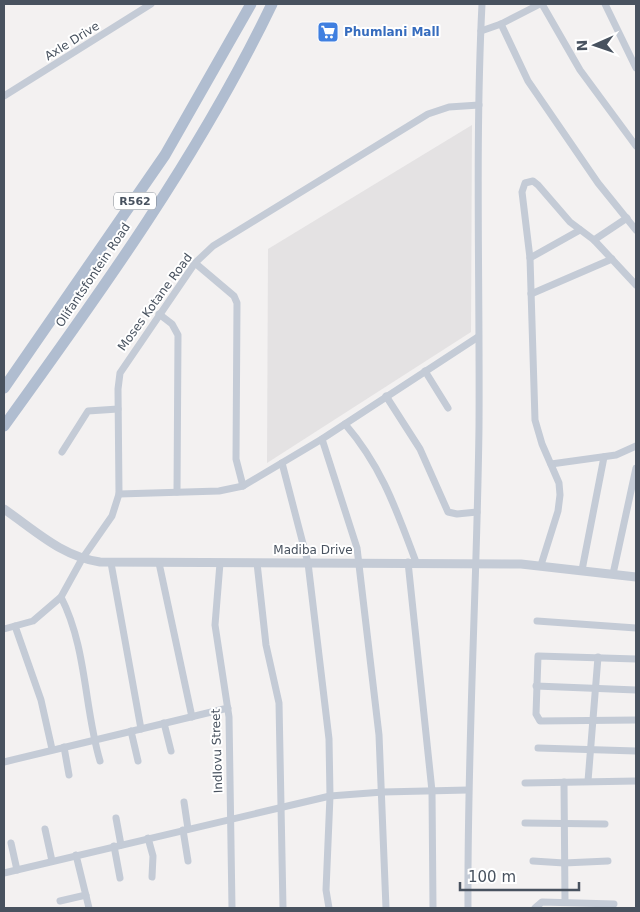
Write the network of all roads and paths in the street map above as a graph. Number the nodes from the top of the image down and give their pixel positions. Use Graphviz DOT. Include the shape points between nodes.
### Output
graph roads {
  1 [pos="151,4"];
  2 [pos="251,4"];
  3 [pos="272,4"];
  4 [pos="482,4"];
  5 [pos="541,4"];
  6 [pos="605,4"];
  7 [pos="501,24"];
  8 [pos="481,31"];
  9 [pos="636,68"];
  10 [pos="4,96"];
  11 [pos="479,105"];
  12 [pos="636,146"];
  13 [pos="627,218"];
  14 [pos="580,230"];
  15 [pos="636,230"];
  16 [pos="594,240"];
  17 [pos="530,258"];
  18 [pos="612,259"];
  19 [pos="196,263"];
  20 [pos="636,285"];
  21 [pos="531,294"];
  22 [pos="159,314"];
  23 [pos="478,337"];
  24 [pos="425,371"];
  25 [pos="4,388"];
  26 [pos="386,396"];
  27 [pos="448,408"];
  28 [pos="118,409"];
  29 [pos="345,424"];
  30 [pos="4,426"];
  31 [pos="322,439"];
  32 [pos="636,446"];
  33 [pos="62,452"];
  34 [pos="604,457"];
  35 [pos="282,463"];
  36 [pos="551,464"];
  37 [pos="636,468"];
  38 [pos="243,486"];
  39 [pos="177,492"];
  40 [pos="118,494"];
  41 [pos="4,509"];
  42 [pos="477,512"];
  43 [pos="82,559"];
  44 [pos="358,562"];
  45 [pos="412,562"];
  46 [pos="111,563"];
  47 [pos="220,563"];
  48 [pos="257,563"];
  49 [pos="308,563"];
  50 [pos="159,564"];
  51 [pos="476,564"];
  52 [pos="541,565"];
  53 [pos="582,570"];
  54 [pos="613,574"];
  55 [pos="636,577"];
  56 [pos="61,597"];
  57 [pos="537,621"];
  58 [pos="14,626"];
  59 [pos="636,628"];
  60 [pos="4,630"];
  61 [pos="598,658"];
  62 [pos="636,659"];
  63 [pos="536,686"];
  64 [pos="596,688"];
  65 [pos="636,690"];
  66 [pos="228,708"];
  67 [pos="192,717"];
  68 [pos="594,720"];
  69 [pos="636,720"];
  70 [pos="164,723"];
  71 [pos="141,729"];
  72 [pos="131,731"];
  73 [pos="94,740"];
  74 [pos="64,747"];
  75 [pos="538,748"];
  76 [pos="52,749"];
  77 [pos="590,750"];
  78 [pos="636,750"];
  79 [pos="171,751"];
  80 [pos="100,761"];
  81 [pos="138,761"];
  82 [pos="4,762"];
  83 [pos="69,775"];
  84 [pos="588,781"];
  85 [pos="636,781"];
  86 [pos="564,782"];
  87 [pos="526,783"];
  88 [pos="468,790"];
  89 [pos="432,791"];
  90 [pos="383,792"];
  91 [pos="330,796"];
  92 [pos="184,802"];
  93 [pos="282,808"];
  94 [pos="116,818"];
  95 [pos="230,819"];
  96 [pos="525,823"];
  97 [pos="605,824"];
  98 [pos="565,825"];
  99 [pos="45,829"];
  100 [pos="185,830"];
  101 [pos="148,838"];
  102 [pos="11,843"];
  103 [pos="118,845"];
  104 [pos="76,855"];
  105 [pos="533,860"];
  106 [pos="52,861"];
  107 [pos="188,861"];
  108 [pos="608,861"];
  109 [pos="564,863"];
  110 [pos="17,870"];
  111 [pos="4,874"];
  112 [pos="152,877"];
  113 [pos="120,878"];
  114 [pos="86,895"];
  115 [pos="60,901"];
  116 [pos="562,903"];
  117 [pos="614,904"];
  118 [pos="580,905"];
  119 [pos="89,908"];
  120 [pos="232,908"];
  121 [pos="283,908"];
  122 [pos="329,908"];
  123 [pos="386,908"];
  124 [pos="433,908"];
  125 [pos="468,908"];
  126 [pos="535,908"];
  1 -- 10 [label="street, Axle Drive"];
  2 -- 25 [label="main road, Olifantsfontein Road / R562" via="165,155"];
  3 -- 30 [label="main road, Olifantsfontein Road / R562" via="228,89 181,169"];
  4 -- 8 [label="street"];
  5 -- 7 [label="street"];
  5 -- 12 [label="street" via="580,70"];
  6 -- 9 [label="street"];
  7 -- 8 [label="street"];
  7 -- 13 [label="street" via="524,76 598,183"];
  8 -- 11 [label="street"];
  11 -- 19 [label="street, Moses Kotane Road" via="449,107 428,114 213,246"];
  11 -- 23 [label="street"];
  13 -- 15 [label="street"];
  13 -- 16 [label="street"];
  14 -- 16 [label="street"];
  14 -- 17 [label="street"];
  14 -- 17 [label="street" via="538,184 533,180 525,183 522,192"];
  16 -- 18 [label="street"];
  17 -- 21 [label="street"];
  18 -- 20 [label="street"];
  18 -- 21 [label="street"];
  19 -- 22 [label="street, Moses Kotane Road"];
  19 -- 38 [label="street" via="234,296 237,303 236,459"];
  21 -- 36 [label="street" via="536,420"];
  22 -- 28 [label="street, Moses Kotane Road" via="124,365 119,379"];
  22 -- 39 [label="street" via="172,324 178,335"];
  23 -- 24 [label="street"];
  23 -- 42 [label="street"];
  24 -- 26 [label="street"];
  24 -- 27 [label="street"];
  26 -- 29 [label="street"];
  26 -- 42 [label="street" via="420,449 448,512"];
  28 -- 33 [label="street" via="88,411"];
  28 -- 40 [label="street, Moses Kotane Road"];
  29 -- 31 [label="street"];
  29 -- 45 [label="street" via="375,464 389,491"];
  31 -- 35 [label="street"];
  31 -- 44 [label="street" via="351,526"];
  32 -- 34 [label="street" via="623,454"];
  34 -- 36 [label="street"];
  34 -- 53 [label="street"];
  35 -- 38 [label="street"];
  35 -- 49 [label="street"];
  36 -- 52 [label="street" via="560,495"];
  37 -- 54 [label="street"];
  38 -- 39 [label="street" via="219,491"];
  39 -- 40 [label="street"];
  40 -- 43 [label="street, Moses Kotane Road" via="112,516"];
  41 -- 43 [label="street, Madiba Drive" via="62,550"];
  42 -- 51 [label="street"];
  43 -- 46 [label="street, Madiba Drive"];
  43 -- 56 [label="street, Moses Kotane Road"];
  44 -- 45 [label="street, Madiba Drive"];
  44 -- 49 [label="street, Madiba Drive"];
  44 -- 90 [label="street"];
  45 -- 51 [label="street, Madiba Drive"];
  45 -- 89 [label="street"];
  46 -- 50 [label="street, Madiba Drive"];
  46 -- 71 [label="street"];
  47 -- 48 [label="street, Madiba Drive"];
  47 -- 50 [label="street, Madiba Drive"];
  47 -- 66 [label="street, Indlovu Street" via="214,625"];
  48 -- 49 [label="street, Madiba Drive"];
  48 -- 93 [label="street" via="266,645 278,703"];
  49 -- 91 [label="street" via="329,739"];
  50 -- 67 [label="street"];
  51 -- 52 [label="street, Madiba Drive"];
  51 -- 88 [label="street"];
  52 -- 53 [label="street, Madiba Drive"];
  53 -- 54 [label="street, Madiba Drive"];
  54 -- 55 [label="street, Madiba Drive"];
  56 -- 58 [label="street, Moses Kotane Road" via="33,621"];
  56 -- 73 [label="street" via="74,626"];
  57 -- 59 [label="street"];
  58 -- 60 [label="street, Moses Kotane Road"];
  58 -- 76 [label="street" via="41,700"];
  61 -- 62 [label="street"];
  61 -- 63 [label="street" via="538,656"];
  61 -- 64 [label="street"];
  63 -- 64 [label="street"];
  63 -- 68 [label="street" via="536,714 540,721"];
  64 -- 65 [label="street"];
  64 -- 68 [label="street"];
  66 -- 67 [label="street"];
  66 -- 95 [label="street, Indlovu Street"];
  67 -- 70 [label="street"];
  68 -- 69 [label="street"];
  68 -- 77 [label="street"];
  70 -- 71 [label="street"];
  70 -- 79 [label="street"];
  71 -- 72 [label="street"];
  72 -- 73 [label="street"];
  72 -- 81 [label="street"];
  73 -- 74 [label="street"];
  73 -- 80 [label="street"];
  74 -- 76 [label="street"];
  74 -- 83 [label="street"];
  75 -- 77 [label="street"];
  76 -- 82 [label="street"];
  77 -- 78 [label="street"];
  77 -- 84 [label="street"];
  84 -- 85 [label="street"];
  84 -- 86 [label="street"];
  86 -- 87 [label="street"];
  86 -- 98 [label="street"];
  88 -- 89 [label="street"];
  88 -- 125 [label="street"];
  89 -- 90 [label="street"];
  89 -- 124 [label="street"];
  90 -- 91 [label="street"];
  90 -- 123 [label="street"];
  91 -- 93 [label="street"];
  91 -- 122 [label="street" via="326,890"];
  92 -- 100 [label="street"];
  93 -- 95 [label="street"];
  93 -- 121 [label="street"];
  94 -- 103 [label="street"];
  95 -- 100 [label="street"];
  95 -- 120 [label="street, Indlovu Street"];
  96 -- 98 [label="street"];
  97 -- 98 [label="street"];
  98 -- 109 [label="street"];
  99 -- 106 [label="street"];
  100 -- 101 [label="street"];
  100 -- 107 [label="street"];
  101 -- 103 [label="street"];
  101 -- 112 [label="street"];
  102 -- 110 [label="street"];
  103 -- 104 [label="street"];
  103 -- 113 [label="street"];
  104 -- 106 [label="street"];
  104 -- 114 [label="street"];
  105 -- 109 [label="street"];
  106 -- 110 [label="street"];
  108 -- 109 [label="street"];
  109 -- 116 [label="street"];
  110 -- 111 [label="street"];
  114 -- 115 [label="street"];
  114 -- 119 [label="street"];
  116 -- 118 [label="street"];
  116 -- 126 [label="street" via="539,902"];
  117 -- 118 [label="street"];
}
